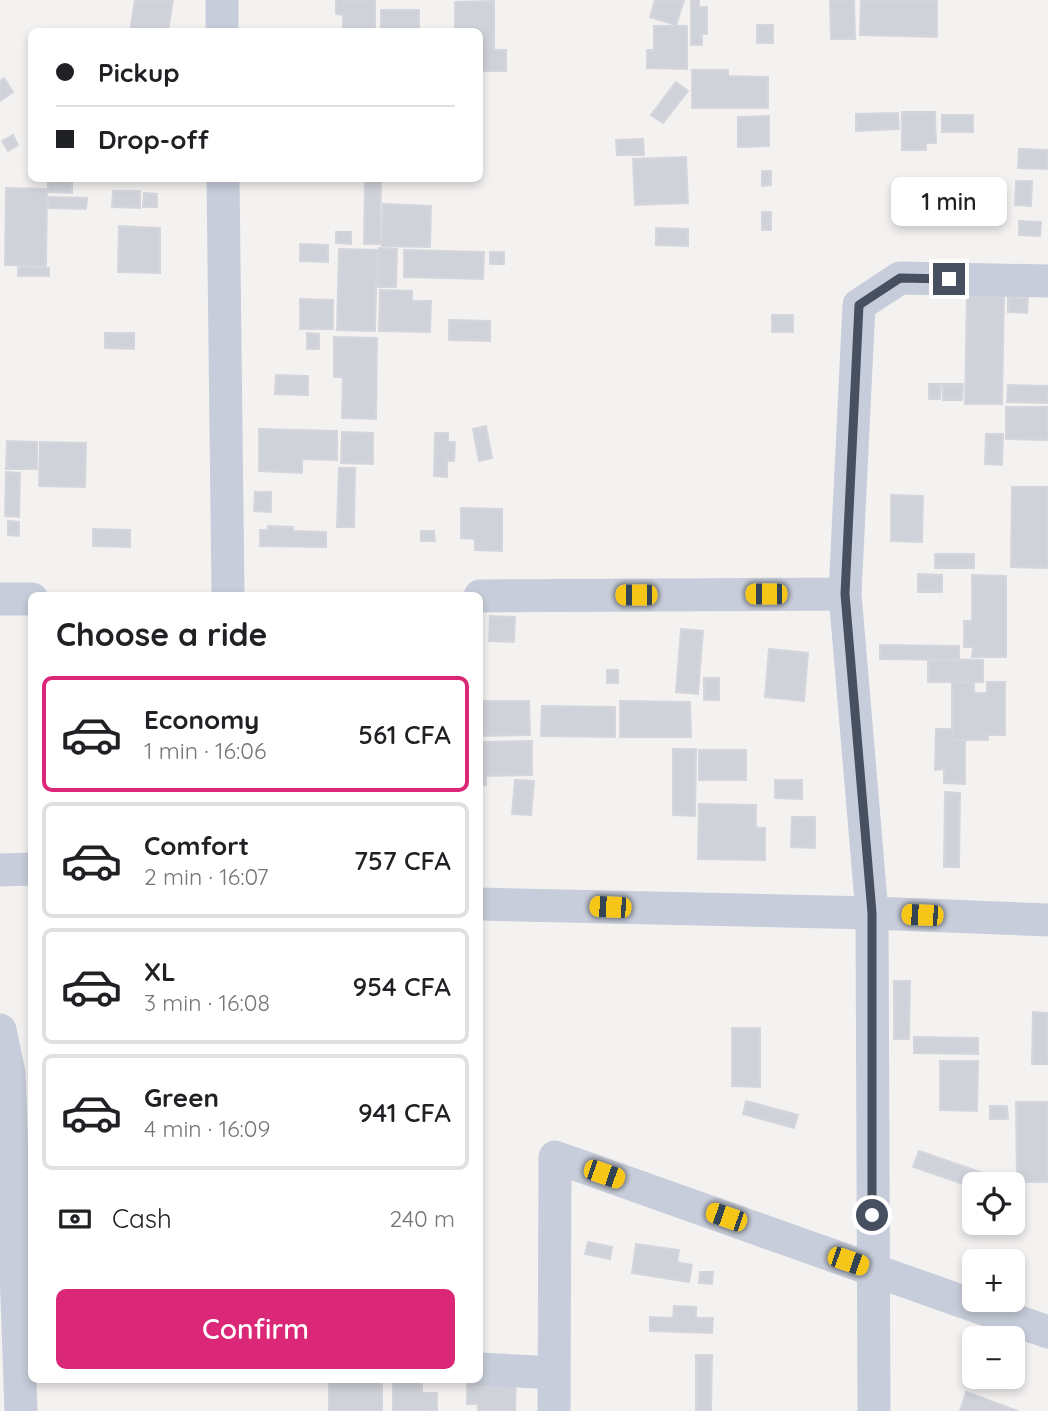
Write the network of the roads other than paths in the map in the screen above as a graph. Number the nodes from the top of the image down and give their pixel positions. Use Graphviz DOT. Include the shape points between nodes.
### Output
graph roads {
  1 [pos="222,0"];
  2 [pos="222,28"];
  3 [pos="223,182"];
  4 [pos="1048,281"];
  5 [pos="228,592"];
  6 [pos="845,594"];
  7 [pos="483,596"];
  8 [pos="0,599"];
  9 [pos="28,599"];
  10 [pos="28,869"];
  11 [pos="0,870"];
  12 [pos="483,904"];
  13 [pos="872,913"];
  14 [pos="1048,920"];
  15 [pos="0,1030"];
  16 [pos="873,1269"];
  17 [pos="1048,1332"];
  18 [pos="25,1345"];
  19 [pos="483,1369"];
  20 [pos="554,1373"];
  21 [pos="21,1411"];
  22 [pos="554,1411"];
  23 [pos="874,1411"];
  1 -- 2 [label="street"];
  3 -- 5 [label="street"];
  4 -- 6 [label="street" via="900,278 859,305"];
  6 -- 7 [label="street"];
  6 -- 13 [label="street"];
  8 -- 9 [label="street"];
  10 -- 11 [label="street"];
  12 -- 13 [label="street"];
  13 -- 14 [label="street"];
  13 -- 16 [label="street"];
  15 -- 18 [label="street" via="9,1073"];
  16 -- 17 [label="street"];
  16 -- 20 [label="street" via="555,1157"];
  16 -- 23 [label="street"];
  18 -- 21 [label="street"];
  19 -- 20 [label="street"];
  20 -- 22 [label="street"];
}
